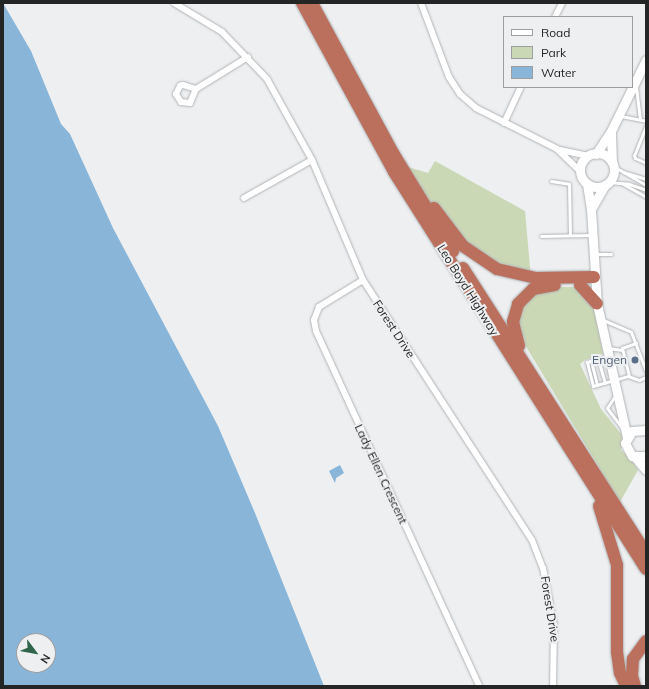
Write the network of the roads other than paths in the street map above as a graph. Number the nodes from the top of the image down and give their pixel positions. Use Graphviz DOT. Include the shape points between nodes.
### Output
graph roads {
  1 [pos="174,3"];
  2 [pos="302,3"];
  3 [pos="312,3"];
  4 [pos="420,3"];
  5 [pos="562,3"];
  6 [pos="187,6"];
  7 [pos="556,16"];
  8 [pos="248,57"];
  9 [pos="646,60"];
  10 [pos="636,83"];
  11 [pos="521,88"];
  12 [pos="196,89"];
  13 [pos="618,116"];
  14 [pos="640,119"];
  15 [pos="646,122"];
  16 [pos="504,123"];
  17 [pos="646,126"];
  18 [pos="611,131"];
  19 [pos="557,149"];
  20 [pos="592,155"];
  21 [pos="312,160"];
  22 [pos="646,164"];
  23 [pos="615,167"];
  24 [pos="580,171"];
  25 [pos="645,178"];
  26 [pos="408,179"];
  27 [pos="551,181"];
  28 [pos="620,182"];
  29 [pos="587,184"];
  30 [pos="607,184"];
  31 [pos="646,185"];
  32 [pos="646,190"];
  33 [pos="646,197"];
  34 [pos="244,198"];
  35 [pos="591,209"];
  36 [pos="570,235"];
  37 [pos="592,235"];
  38 [pos="541,236"];
  39 [pos="592,254"];
  40 [pos="611,254"];
  41 [pos="594,276"];
  42 [pos="363,280"];
  43 [pos="580,281"];
  44 [pos="597,304"];
  45 [pos="600,319"];
  46 [pos="636,343"];
  47 [pos="622,350"];
  48 [pos="607,353"];
  49 [pos="598,359"];
  50 [pos="530,370"];
  51 [pos="646,371"];
  52 [pos="629,376"];
  53 [pos="646,377"];
  54 [pos="610,382"];
  55 [pos="619,398"];
  56 [pos="644,430"];
  57 [pos="626,435"];
  58 [pos="646,456"];
  59 [pos="635,457"];
  60 [pos="646,470"];
  61 [pos="587,480"];
  62 [pos="646,553"];
  63 [pos="646,569"];
  64 [pos="646,641"];
  65 [pos="479,686"];
  66 [pos="553,686"];
  67 [pos="626,686"];
  68 [pos="635,686"];
  1 -- 6 [label="street, Forest Drive"];
  2 -- 61 [label="highway, Leo Boyd Highway" via="394,172"];
  3 -- 26 [label="highway, Leo Boyd Highway"];
  4 -- 16 [label="street" via="455,86 472,105"];
  5 -- 7 [label="street"];
  6 -- 8 [label="street, Forest Drive" via="222,32"];
  8 -- 12 [label="street"];
  8 -- 21 [label="street, Forest Drive" via="270,84"];
  9 -- 10 [label="street"];
  10 -- 13 [label="street"];
  10 -- 14 [label="lane"];
  11 -- 16 [label="street"];
  13 -- 14 [label="lane"];
  13 -- 18 [label="street"];
  14 -- 15 [label="lane"];
  16 -- 19 [label="street"];
  17 -- 22 [label="lane" via="634,158"];
  18 -- 20 [label="street"];
  18 -- 23 [label="street" via="609,147"];
  19 -- 20 [label="street"];
  19 -- 24 [label="street"];
  20 -- 23 [label="street" via="608,157"];
  20 -- 24 [label="street" via="581,164"];
  21 -- 34 [label="street"];
  21 -- 42 [label="street, Forest Drive"];
  23 -- 25 [label="lane"];
  23 -- 30 [label="street"];
  23 -- 31 [label="lane"];
  24 -- 29 [label="street"];
  26 -- 43 [label="highway" via="424,194 464,246 488,265 525,277"];
  26 -- 50 [label="highway, Leo Boyd Highway"];
  27 -- 36 [label="lane" via="569,184"];
  28 -- 30 [label="lane"];
  28 -- 32 [label="lane"];
  28 -- 33 [label="lane"];
  29 -- 30 [label="street" via="596,187"];
  29 -- 35 [label="street"];
  30 -- 35 [label="street"];
  35 -- 37 [label="street"];
  36 -- 37 [label="lane"];
  36 -- 38 [label="lane"];
  37 -- 39 [label="street"];
  39 -- 40 [label="lane"];
  39 -- 41 [label="street"];
  41 -- 43 [label="highway"];
  41 -- 44 [label="street"];
  42 -- 65 [label="street, Lady Ellen Crescent" via="319,307 314,320 316,331"];
  42 -- 66 [label="street, Forest Drive" via="539,553 554,625"];
  43 -- 44 [label="highway"];
  43 -- 50 [label="highway" via="540,286 527,293 518,304 513,316 514,330"];
  44 -- 45 [label="street"];
  45 -- 46 [label="lane" via="630,331"];
  45 -- 48 [label="street"];
  46 -- 47 [label="lane" via="624,346"];
  46 -- 51 [label="lane"];
  47 -- 48 [label="lane"];
  47 -- 52 [label="lane"];
  48 -- 49 [label="lane"];
  48 -- 54 [label="street"];
  49 -- 54 [label="lane"];
  49 -- 54 [label="lane" via="587,362 593,386"];
  50 -- 62 [label="highway, Leo Boyd Highway"];
  52 -- 53 [label="lane" via="639,380"];
  52 -- 54 [label="lane"];
  54 -- 55 [label="street"];
  55 -- 56 [label="street"];
  55 -- 57 [label="street"];
  55 -- 57 [label="lane" via="607,408"];
  56 -- 57 [label="street"];
  57 -- 59 [label="street" via="626,449"];
  58 -- 59 [label="street"];
  59 -- 60 [label="street"];
  61 -- 63 [label="highway, Leo Boyd Highway"];
  61 -- 67 [label="highway" via="606,524 617,565 617,652 620,672"];
  64 -- 68 [label="highway" via="633,659 632,676"];
}
